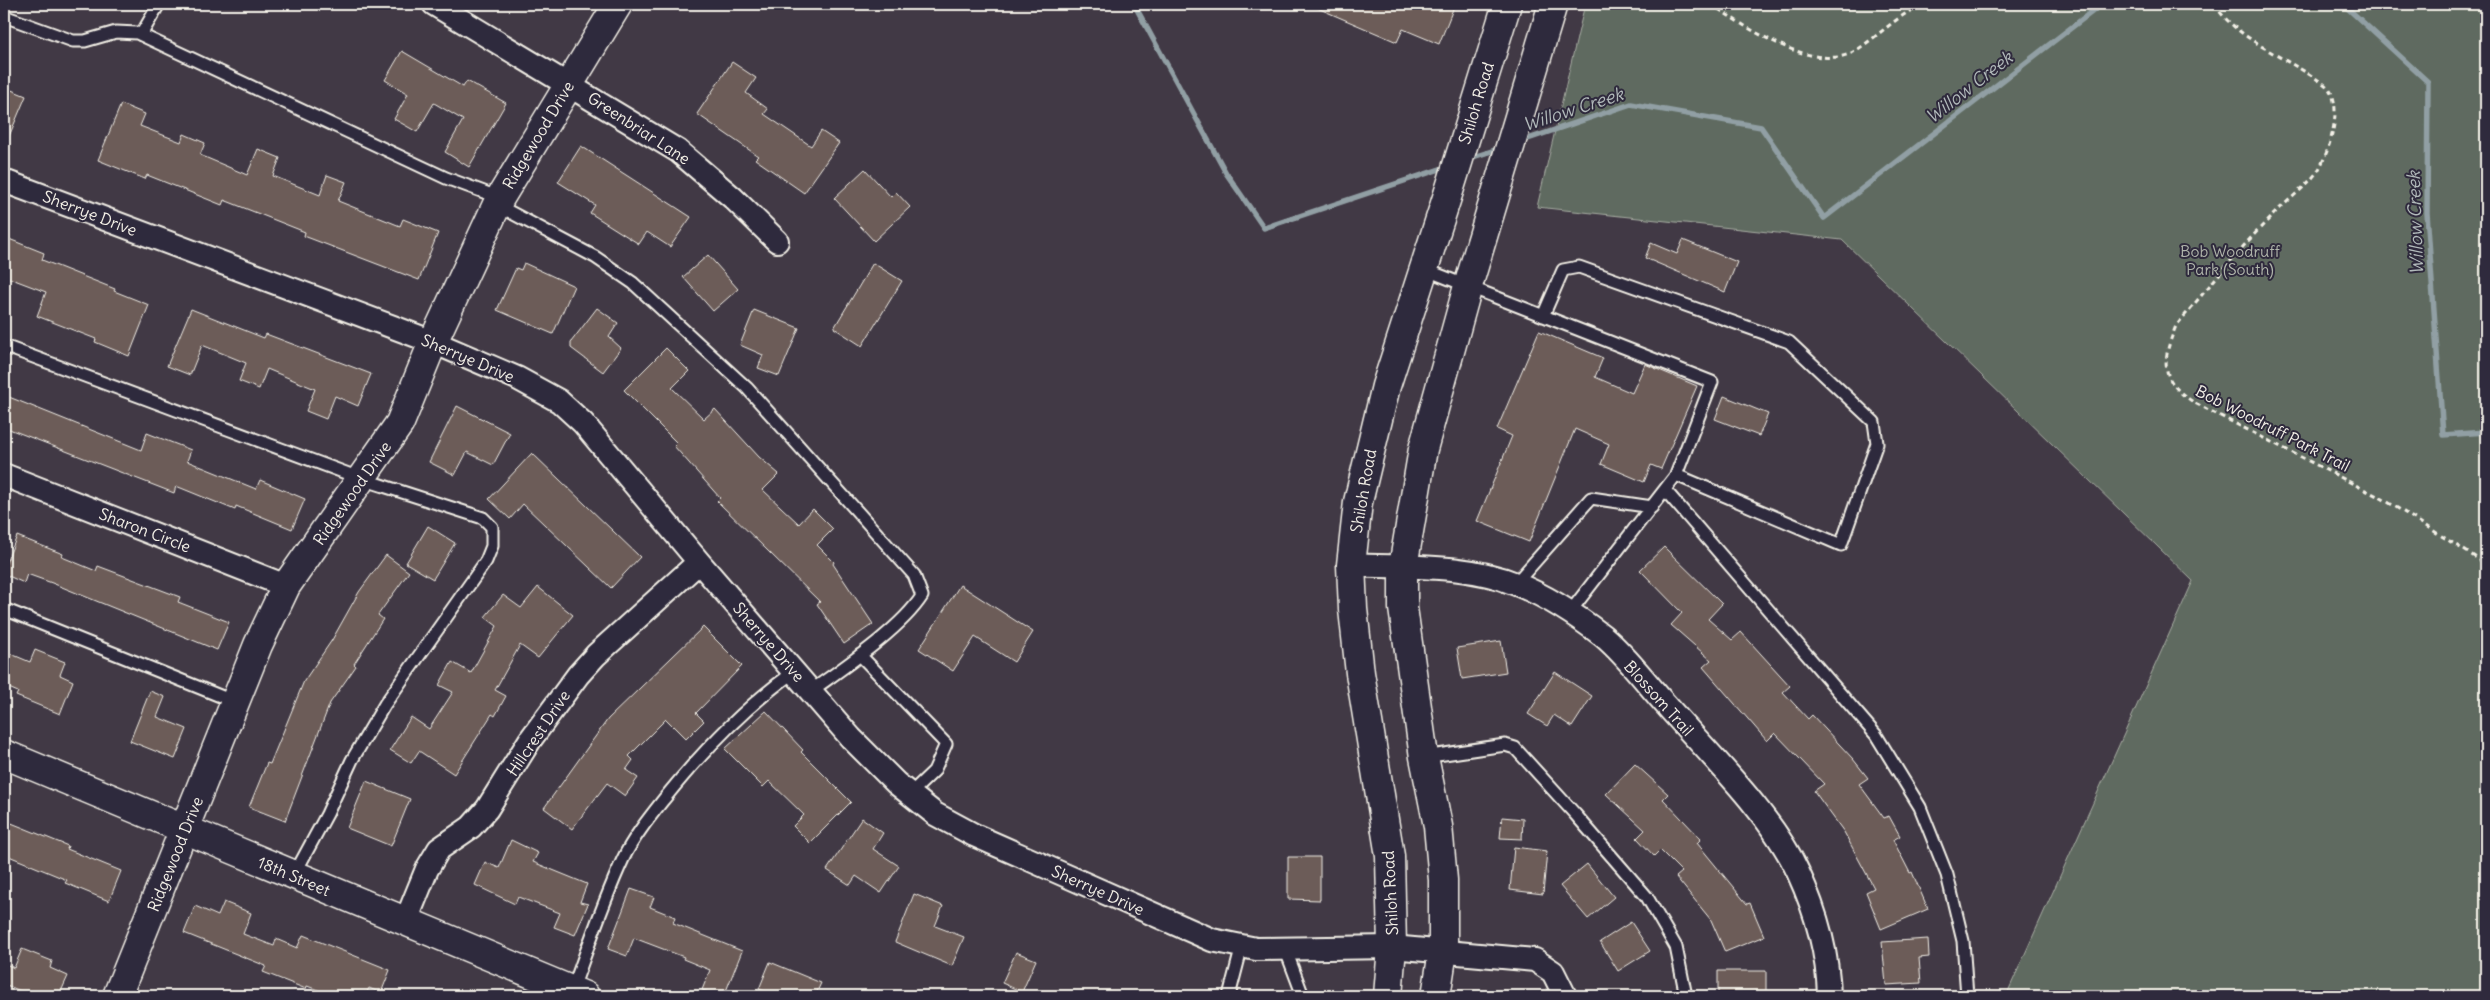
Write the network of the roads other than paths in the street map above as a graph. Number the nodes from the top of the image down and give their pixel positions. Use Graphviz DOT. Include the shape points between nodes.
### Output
graph roads {
  1 [pos="159,4"];
  2 [pos="434,4"];
  3 [pos="618,4"];
  4 [pos="1507,4"];
  5 [pos="1553,4"];
  6 [pos="4,16"];
  7 [pos="141,35"];
  8 [pos="569,84"];
  9 [pos="4,181"];
  10 [pos="498,202"];
  11 [pos="777,242"];
  12 [pos="1424,269"];
  13 [pos="1468,286"];
  14 [pos="1543,316"];
  15 [pos="433,342"];
  16 [pos="4,346"];
  17 [pos="4,475"];
  18 [pos="1676,475"];
  19 [pos="362,479"];
  20 [pos="1665,490"];
  21 [pos="1652,507"];
  22 [pos="699,562"];
  23 [pos="1351,565"];
  24 [pos="1403,568"];
  25 [pos="1515,584"];
  26 [pos="286,586"];
  27 [pos="4,609"];
  28 [pos="1570,612"];
  29 [pos="860,655"];
  30 [pos="794,672"];
  31 [pos="811,691"];
  32 [pos="235,702"];
  33 [pos="4,754"];
  34 [pos="1424,757"];
  35 [pos="910,794"];
  36 [pos="185,830"];
  37 [pos="294,876"];
  38 [pos="405,922"];
  39 [pos="1242,946"];
  40 [pos="1392,947"];
  41 [pos="1285,948"];
  42 [pos="1443,951"];
  43 [pos="578,994"];
  44 [pos="117,996"];
  45 [pos="1229,996"];
  46 [pos="1303,996"];
  47 [pos="1388,996"];
  48 [pos="1436,996"];
  49 [pos="1565,996"];
  50 [pos="1686,996"];
  51 [pos="1829,996"];
  52 [pos="1968,996"];
  1 -- 7 [label="lane"];
  2 -- 8 [label="street, Greenbriar Lane"];
  3 -- 8 [label="main road, Ridgewood Drive"];
  4 -- 12 [label="main road, Shiloh Road"];
  5 -- 13 [label="main road"];
  6 -- 7 [label="lane" via="73,42 116,32"];
  7 -- 10 [label="lane"];
  8 -- 10 [label="main road, Ridgewood Drive"];
  8 -- 11 [label="street, Greenbriar Lane" via="678,151 733,198"];
  9 -- 15 [label="street, Sherrye Drive"];
  10 -- 15 [label="main road, Ridgewood Drive"];
  10 -- 29 [label="lane" via="595,257 633,283 747,388 914,575 922,596 913,609"];
  12 -- 13 [label="lane"];
  12 -- 23 [label="main road, Shiloh Road" via="1368,454 1358,502"];
  13 -- 14 [label="lane"];
  13 -- 24 [label="main road" via="1423,449"];
  14 -- 18 [label="lane" via="1712,382"];
  14 -- 18 [label="lane" via="1563,270 1579,267 1789,342 1874,422 1877,443 1841,545"];
  15 -- 19 [label="main road, Ridgewood Drive" via="400,423"];
  15 -- 22 [label="street, Sherrye Drive" via="517,378 559,401 583,423"];
  16 -- 19 [label="lane"];
  17 -- 26 [label="street, Sharon Circle"];
  18 -- 20 [label="lane"];
  19 -- 26 [label="main road, Ridgewood Drive"];
  19 -- 37 [label="lane" via="483,518 492,527 492,546 486,561 380,712 352,760"];
  20 -- 21 [label="lane"];
  20 -- 52 [label="lane" via="1876,735 1920,807 1947,875 1963,941"];
  21 -- 25 [label="lane" via="1591,498"];
  21 -- 28 [label="lane"];
  22 -- 30 [label="street, Sherrye Drive"];
  22 -- 38 [label="street, Hillcrest Drive" via="578,675 530,740 487,809 471,827 439,849"];
  23 -- 24 [label="street, Blossom Trail"];
  23 -- 40 [label="main road, Shiloh Road" via="1360,673 1390,856"];
  24 -- 25 [label="street, Blossom Trail" via="1466,570"];
  24 -- 34 [label="main road" via="1403,608"];
  25 -- 28 [label="street, Blossom Trail"];
  26 -- 32 [label="main road, Ridgewood Drive"];
  27 -- 32 [label="lane"];
  28 -- 51 [label="street, Blossom Trail" via="1605,638 1775,833 1798,872 1817,921"];
  29 -- 31 [label="lane"];
  29 -- 35 [label="lane" via="946,744 934,770"];
  30 -- 31 [label="street, Sherrye Drive"];
  30 -- 43 [label="lane" via="768,690 720,735 651,815 624,858"];
  31 -- 35 [label="street, Sherrye Drive" via="851,738"];
  32 -- 36 [label="main road, Ridgewood Drive"];
  33 -- 36 [label="main road, 18th Street"];
  34 -- 42 [label="main road" via="1438,826 1443,880"];
  34 -- 50 [label="lane" via="1488,747 1515,748 1647,898 1676,947"];
  35 -- 39 [label="street, Sherrye Drive" via="935,814 974,835 1166,921 1212,940"];
  36 -- 37 [label="main road, 18th Street"];
  36 -- 44 [label="main road, Ridgewood Drive"];
  37 -- 38 [label="main road, 18th Street"];
  38 -- 43 [label="main road, 18th Street"];
  39 -- 41 [label="street, Sherrye Drive"];
  39 -- 45 [label="lane"];
  40 -- 41 [label="street, Sherrye Drive"];
  40 -- 42 [label="street, Sherrye Drive"];
  40 -- 47 [label="main road, Shiloh Road"];
  41 -- 46 [label="lane"];
  42 -- 48 [label="main road"];
  42 -- 49 [label="street, Sherrye Drive" via="1535,960 1553,972"];
}
